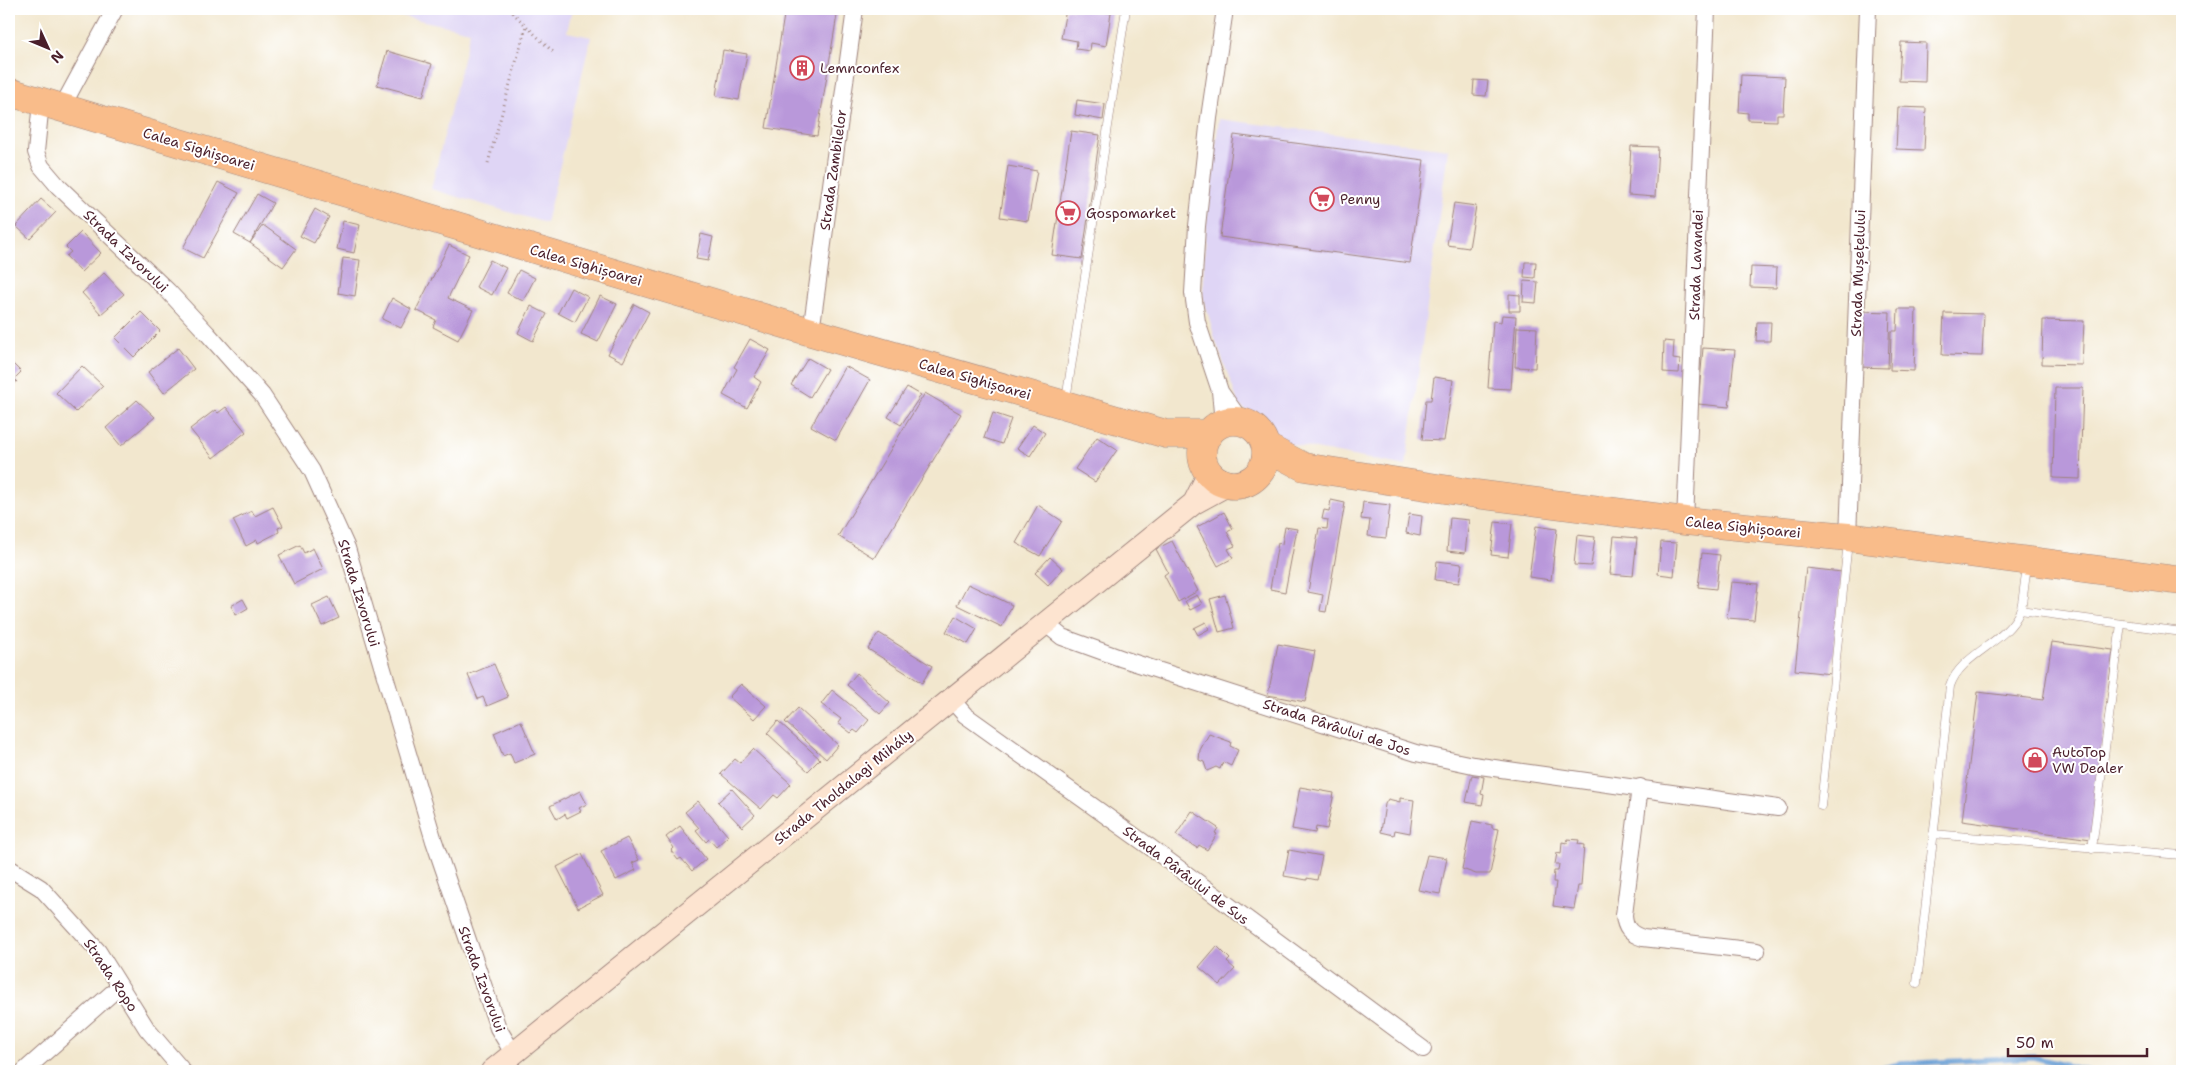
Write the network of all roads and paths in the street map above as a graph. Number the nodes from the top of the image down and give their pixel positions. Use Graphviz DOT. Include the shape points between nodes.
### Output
graph roads {
  1 [pos="115,9"];
  2 [pos="509,9"];
  3 [pos="855,9"];
  4 [pos="1126,9"];
  5 [pos="1225,9"];
  6 [pos="1707,9"];
  7 [pos="1868,9"];
  8 [pos="526,26"];
  9 [pos="553,52"];
  10 [pos="9,92"];
  11 [pos="51,104"];
  12 [pos="488,163"];
  13 [pos="811,332"];
  14 [pos="1066,405"];
  15 [pos="1219,449"];
  16 [pos="1263,460"];
  17 [pos="1686,521"];
  18 [pos="1848,538"];
  19 [pos="2029,561"];
  20 [pos="2182,581"];
  21 [pos="2020,610"];
  22 [pos="1046,624"];
  23 [pos="2121,624"];
  24 [pos="2182,632"];
  25 [pos="951,699"];
  26 [pos="1640,787"];
  27 [pos="1821,806"];
  28 [pos="1778,808"];
  29 [pos="1933,834"];
  30 [pos="2092,849"];
  31 [pos="2181,855"];
  32 [pos="9,868"];
  33 [pos="1757,951"];
  34 [pos="1916,983"];
  35 [pos="120,986"];
  36 [pos="1423,1049"];
  37 [pos="513,1053"];
  38 [pos="24,1071"];
  39 [pos="183,1071"];
  40 [pos="492,1071"];
  1 -- 11 [label="street"];
  2 -- 8 [label="path"];
  3 -- 13 [label="street, Strada Zambilelor"];
  4 -- 14 [label="lane"];
  5 -- 15 [label="street" via="1209,118 1193,292 1197,322 1220,391"];
  6 -- 17 [label="street, Strada Lavandei"];
  7 -- 18 [label="street, Strada Mușețelului"];
  8 -- 9 [label="path"];
  8 -- 12 [label="path"];
  10 -- 11 [label="highway, Calea Sighișoarei"];
  11 -- 13 [label="highway, Calea Sighișoarei"];
  11 -- 37 [label="street, Strada Izvorului" via="36,152 41,166 207,333 262,395 312,471 347,548 434,841 498,1028"];
  13 -- 14 [label="highway, Calea Sighișoarei"];
  14 -- 15 [label="highway, Calea Sighișoarei"];
  15 -- 16 [label="highway, Calea Sighișoarei" via="1245,483"];
  15 -- 16 [label="highway" via="1258,431"];
  15 -- 22 [label="street, Strada Tholdalagi Mihály" via="1194,503"];
  16 -- 17 [label="highway, Calea Sighișoarei" via="1476,494"];
  17 -- 18 [label="highway, Calea Sighișoarei"];
  18 -- 19 [label="highway, Calea Sighișoarei"];
  18 -- 27 [label="lane"];
  19 -- 20 [label="highway, Calea Sighișoarei"];
  19 -- 21 [label="lane"];
  21 -- 23 [label="lane"];
  21 -- 29 [label="lane" via="2004,633 1954,673"];
  22 -- 25 [label="street, Strada Tholdalagi Mihály"];
  22 -- 26 [label="street, Strada Pârâului de Jos" via="1062,637 1123,659 1416,753 1473,765"];
  23 -- 24 [label="lane"];
  23 -- 30 [label="lane"];
  25 -- 36 [label="street, Strada Pârâului de Sus" via="965,714"];
  25 -- 37 [label="street, Strada Tholdalagi Mihály"];
  26 -- 28 [label="street, Strada Pârâului de Jos"];
  26 -- 33 [label="street" via="1625,926 1633,935 1643,938"];
  29 -- 30 [label="lane"];
  29 -- 34 [label="lane"];
  30 -- 31 [label="lane"];
  32 -- 35 [label="street, Strada Ropo" via="41,888 98,951"];
  35 -- 38 [label="street"];
  35 -- 39 [label="street, Strada Ropo" via="147,1029"];
  37 -- 40 [label="street, Strada Tholdalagi Mihály"];
}
